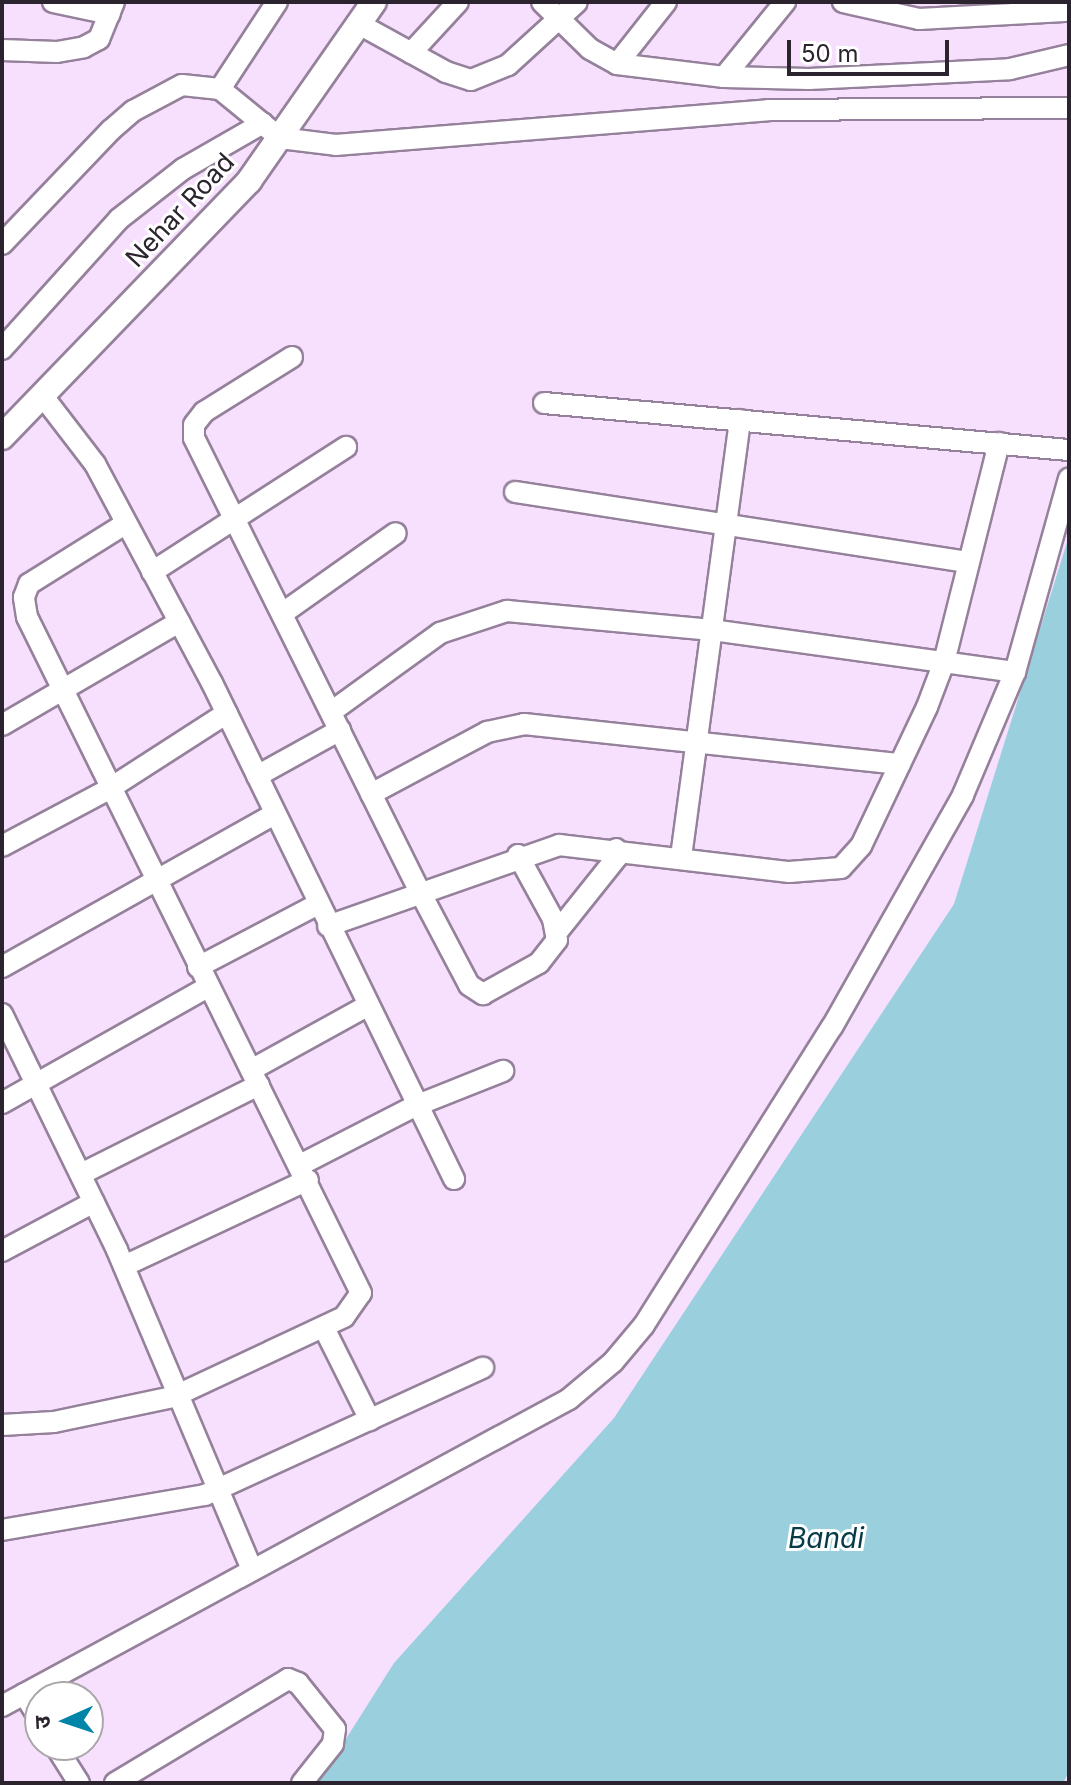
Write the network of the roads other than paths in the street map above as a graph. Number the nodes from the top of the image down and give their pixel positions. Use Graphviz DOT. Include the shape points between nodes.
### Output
graph roads {
  1 [pos="53,2"];
  2 [pos="277,2"];
  3 [pos="374,2"];
  4 [pos="458,2"];
  5 [pos="542,2"];
  6 [pos="577,2"];
  7 [pos="666,2"];
  8 [pos="785,2"];
  9 [pos="843,2"];
  10 [pos="112,8"];
  11 [pos="922,11"];
  12 [pos="1069,11"];
  13 [pos="561,20"];
  14 [pos="359,24"];
  15 [pos="2,50"];
  16 [pos="411,53"];
  17 [pos="1069,55"];
  18 [pos="617,64"];
  19 [pos="724,77"];
  20 [pos="220,89"];
  21 [pos="1069,108"];
  22 [pos="272,130"];
  23 [pos="2,244"];
  24 [pos="2,349"];
  25 [pos="292,357"];
  26 [pos="42,395"];
  27 [pos="544,403"];
  28 [pos="740,420"];
  29 [pos="2,437"];
  30 [pos="999,443"];
  31 [pos="346,447"];
  32 [pos="1069,450"];
  33 [pos="1069,478"];
  34 [pos="515,492"];
  35 [pos="236,519"];
  36 [pos="125,524"];
  37 [pos="726,526"];
  38 [pos="396,533"];
  39 [pos="969,562"];
  40 [pos="152,572"];
  41 [pos="283,613"];
  42 [pos="179,622"];
  43 [pos="712,630"];
  44 [pos="944,662"];
  45 [pos="1015,672"];
  46 [pos="60,690"];
  47 [pos="227,713"];
  48 [pos="336,721"];
  49 [pos="2,725"];
  50 [pos="697,741"];
  51 [pos="900,764"];
  52 [pos="257,776"];
  53 [pos="109,789"];
  54 [pos="371,794"];
  55 [pos="273,815"];
  56 [pos="2,846"];
  57 [pos="616,849"];
  58 [pos="518,855"];
  59 [pos="681,857"];
  60 [pos="156,884"];
  61 [pos="419,890"];
  62 [pos="318,904"];
  63 [pos="328,926"];
  64 [pos="558,931"];
  65 [pos="2,967"];
  66 [pos="198,967"];
  67 [pos="208,987"];
  68 [pos="367,1006"];
  69 [pos="2,1014"];
  70 [pos="503,1071"];
  71 [pos="255,1078"];
  72 [pos="36,1084"];
  73 [pos="2,1103"];
  74 [pos="415,1106"];
  75 [pos="304,1172"];
  76 [pos="81,1174"];
  77 [pos="454,1179"];
  78 [pos="94,1202"];
  79 [pos="2,1251"];
  80 [pos="124,1266"];
  81 [pos="324,1328"];
  82 [pos="483,1368"];
  83 [pos="180,1394"];
  84 [pos="370,1420"];
  85 [pos="2,1425"];
  86 [pos="218,1490"];
  87 [pos="2,1530"];
  88 [pos="252,1569"];
  89 [pos="48,1681"];
  90 [pos="24,1694"];
  91 [pos="2,1706"];
  92 [pos="65,1761"];
  93 [pos="79,1783"];
  94 [pos="115,1783"];
  95 [pos="302,1783"];
  1 -- 10 [label="street"];
  2 -- 20 [label="street"];
  3 -- 14 [label="street, Nehar Road"];
  4 -- 16 [label="street"];
  5 -- 13 [label="street"];
  6 -- 13 [label="street"];
  7 -- 18 [label="street"];
  8 -- 19 [label="street"];
  9 -- 11 [label="street"];
  10 -- 15 [label="street" via="99,39 84,47 57,52"];
  11 -- 12 [label="street"];
  13 -- 16 [label="street" via="486,77 460,78"];
  13 -- 18 [label="street" via="590,49"];
  14 -- 16 [label="street"];
  14 -- 22 [label="street, Nehar Road"];
  17 -- 19 [label="street" via="1010,69 809,79"];
  18 -- 19 [label="street"];
  20 -- 22 [label="street"];
  20 -- 23 [label="street" via="182,85 133,111"];
  21 -- 22 [label="street" via="850,106 336,145"];
  22 -- 24 [label="street" via="183,169 119,219"];
  22 -- 26 [label="street, Nehar Road" via="249,181"];
  25 -- 35 [label="street" via="204,412 194,425 194,438"];
  26 -- 29 [label="street, Nehar Road"];
  26 -- 36 [label="street" via="86,450"];
  27 -- 28 [label="street"];
  28 -- 30 [label="street"];
  28 -- 37 [label="street"];
  30 -- 32 [label="street"];
  30 -- 39 [label="street"];
  31 -- 35 [label="street"];
  33 -- 45 [label="street"];
  34 -- 37 [label="street"];
  35 -- 40 [label="street"];
  35 -- 41 [label="street"];
  36 -- 40 [label="street"];
  36 -- 46 [label="street" via="43,572 25,590 27,617"];
  37 -- 39 [label="street"];
  37 -- 43 [label="street"];
  38 -- 41 [label="street"];
  39 -- 44 [label="street"];
  40 -- 42 [label="street"];
  41 -- 48 [label="street"];
  42 -- 46 [label="street"];
  42 -- 47 [label="street"];
  43 -- 44 [label="street"];
  43 -- 48 [label="street" via="530,612 486,614 440,633"];
  43 -- 50 [label="street"];
  44 -- 45 [label="street"];
  44 -- 51 [label="street"];
  45 -- 88 [label="street" via="963,795 832,1027 629,1343 569,1399"];
  46 -- 49 [label="street"];
  46 -- 53 [label="street"];
  47 -- 52 [label="street"];
  47 -- 53 [label="street"];
  48 -- 52 [label="street"];
  48 -- 54 [label="street"];
  50 -- 51 [label="street"];
  50 -- 54 [label="street" via="511,725"];
  50 -- 59 [label="street"];
  51 -- 59 [label="street" via="861,846 841,868 789,872"];
  52 -- 55 [label="street"];
  53 -- 56 [label="street"];
  53 -- 60 [label="street"];
  54 -- 61 [label="street"];
  55 -- 60 [label="street"];
  55 -- 62 [label="street"];
  57 -- 58 [label="street" via="559,845"];
  57 -- 59 [label="street"];
  57 -- 64 [label="street" via="617,857"];
  58 -- 61 [label="street"];
  58 -- 64 [label="street"];
  60 -- 65 [label="street"];
  60 -- 66 [label="street"];
  61 -- 63 [label="street"];
  61 -- 64 [label="street" via="469,985 483,994 539,963 552,952"];
  62 -- 63 [label="street"];
  62 -- 66 [label="street"];
  63 -- 68 [label="street"];
  66 -- 67 [label="street"];
  67 -- 71 [label="street"];
  67 -- 72 [label="street"];
  68 -- 71 [label="street"];
  68 -- 74 [label="street"];
  69 -- 72 [label="street"];
  70 -- 74 [label="street"];
  71 -- 75 [label="street"];
  71 -- 76 [label="street"];
  72 -- 73 [label="street"];
  72 -- 76 [label="street"];
  74 -- 75 [label="street"];
  74 -- 77 [label="street"];
  75 -- 80 [label="street"];
  75 -- 81 [label="street" via="361,1293 353,1310"];
  76 -- 78 [label="street"];
  78 -- 79 [label="street"];
  78 -- 80 [label="street"];
  80 -- 83 [label="street"];
  81 -- 83 [label="street"];
  81 -- 84 [label="street"];
  82 -- 84 [label="street"];
  83 -- 85 [label="street" via="54,1422"];
  83 -- 86 [label="street"];
  84 -- 86 [label="street"];
  86 -- 87 [label="street" via="186,1500"];
  86 -- 88 [label="street"];
  88 -- 89 [label="street"];
  90 -- 91 [label="street"];
  92 -- 93 [label="street"];
  94 -- 95 [label="street" via="288,1679 298,1683 335,1729 333,1744"];
}
